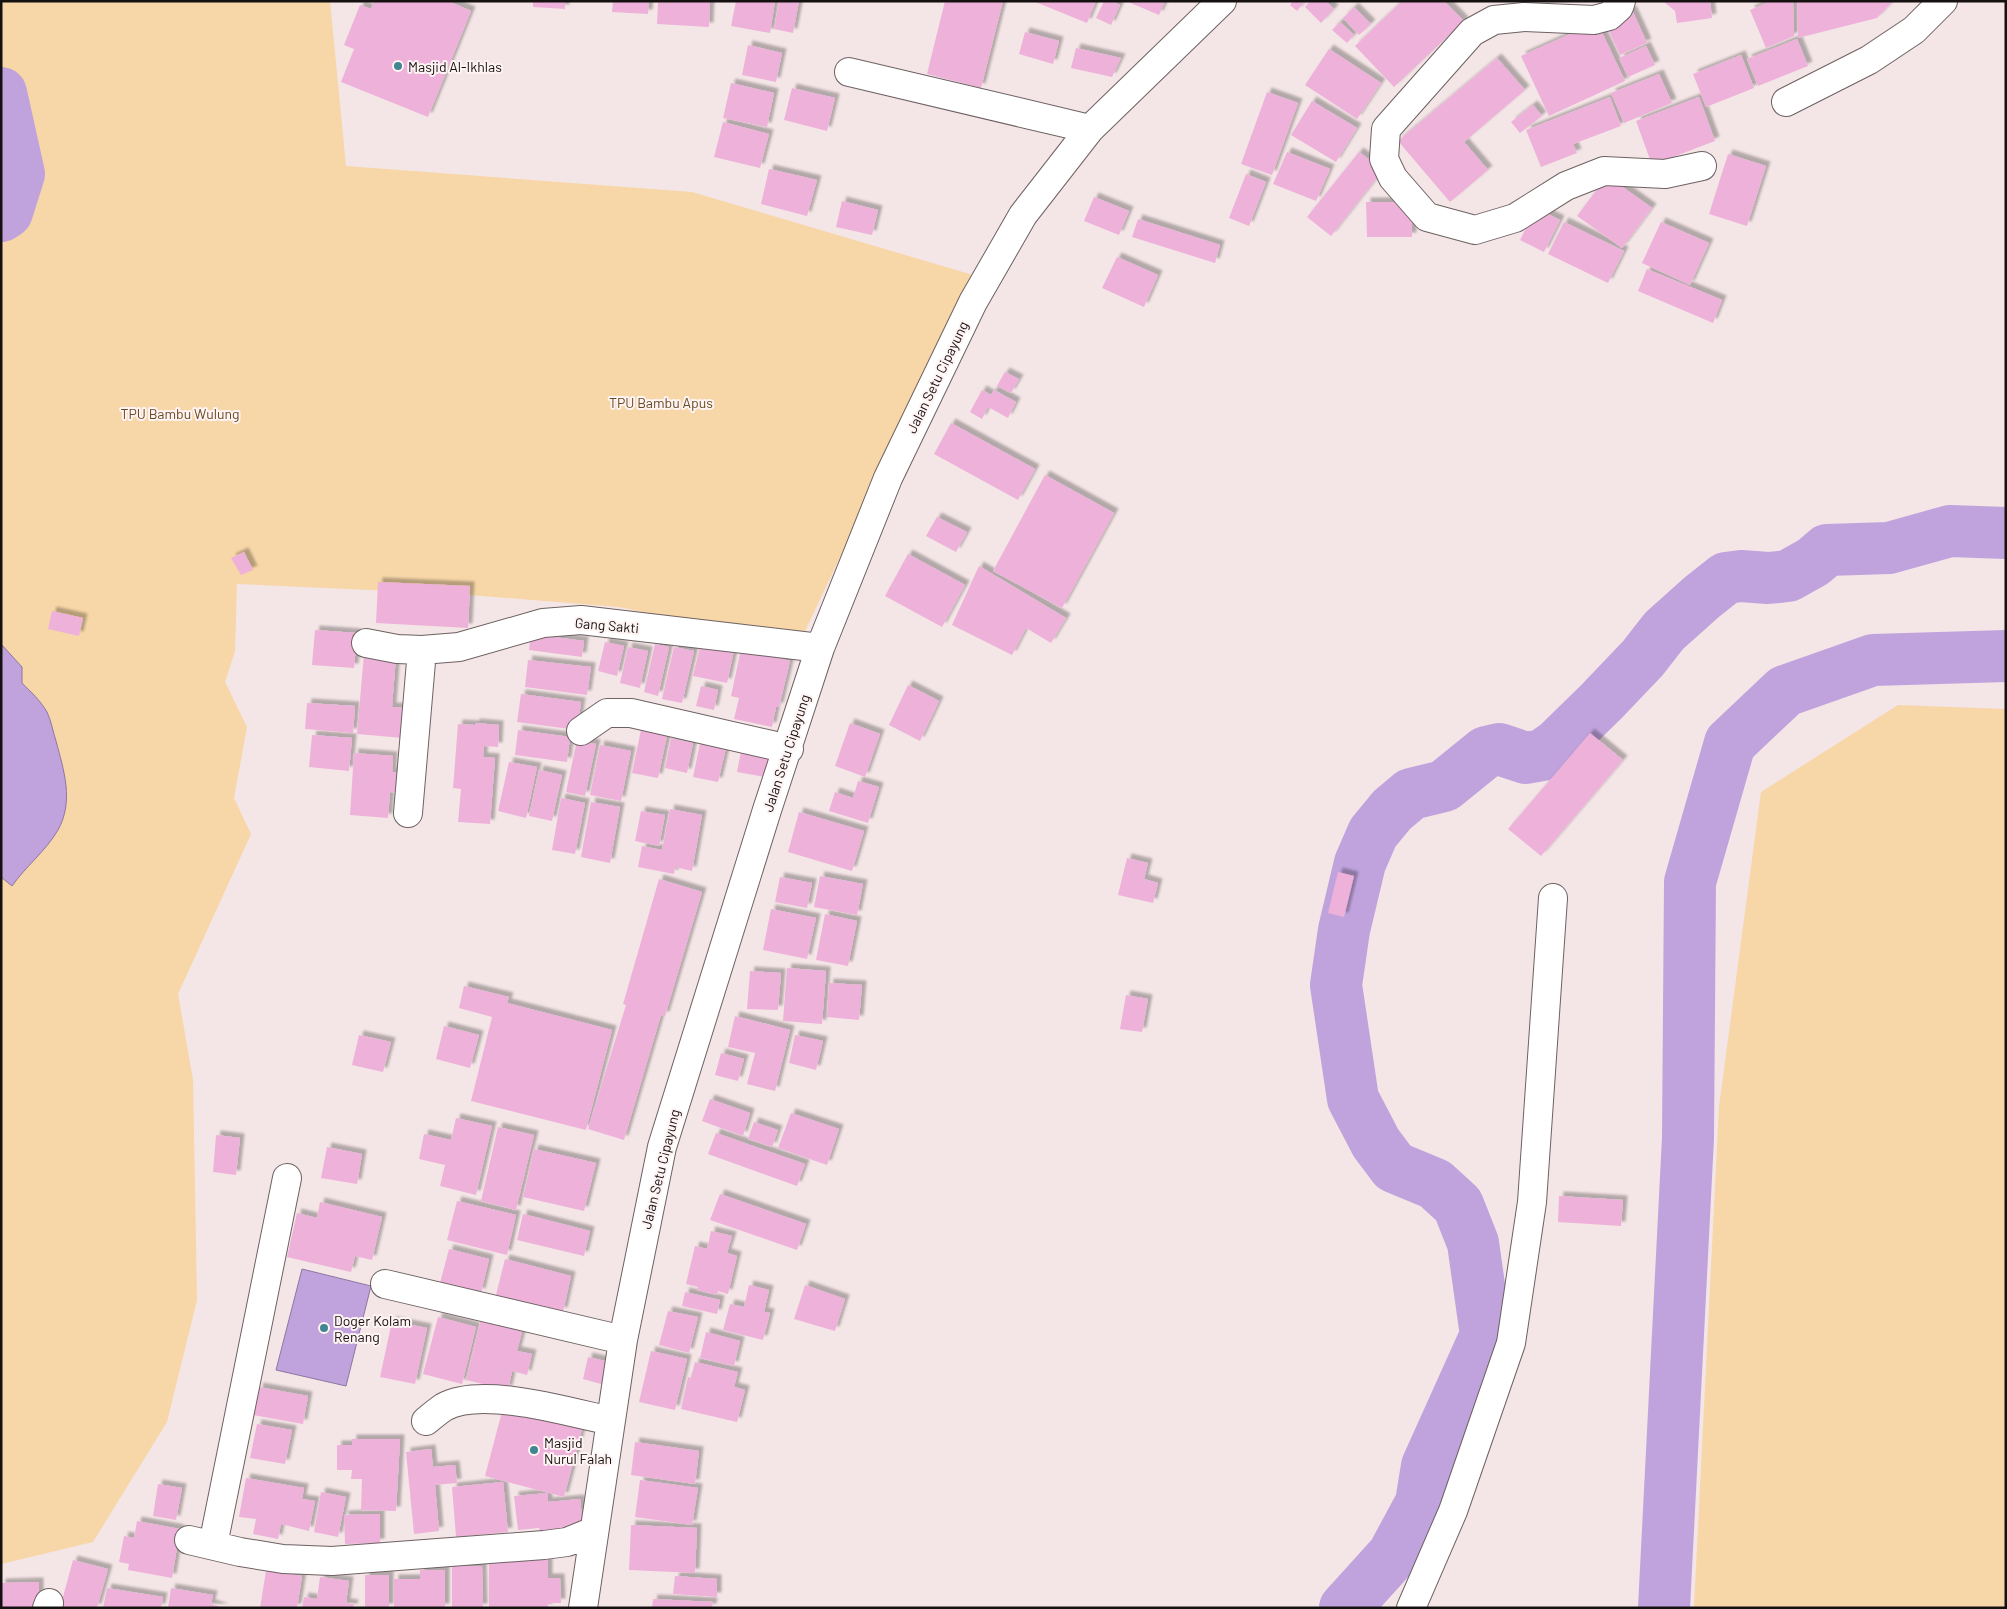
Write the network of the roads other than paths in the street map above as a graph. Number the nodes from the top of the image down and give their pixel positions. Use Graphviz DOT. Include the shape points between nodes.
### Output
graph roads {
  1 [pos="1222,1"];
  2 [pos="1621,1"];
  3 [pos="1942,1"];
  4 [pos="849,72"];
  5 [pos="1786,102"];
  6 [pos="1090,129"];
  7 [pos="1702,166"];
  8 [pos="366,643"];
  9 [pos="820,648"];
  10 [pos="422,650"];
  11 [pos="581,731"];
  12 [pos="788,748"];
  13 [pos="408,813"];
  14 [pos="1553,898"];
  15 [pos="287,1178"];
  16 [pos="385,1284"];
  17 [pos="623,1340"];
  18 [pos="426,1421"];
  19 [pos="610,1421"];
  20 [pos="594,1531"];
  21 [pos="583,1608"];
  22 [pos="1411,1608"];
  1 -- 6 [label="street, Jalan Setu Cipayung"];
  2 -- 7 [label="street" via="1609,16 1594,20 1524,17 1494,20 1472,32 1386,129 1384,159 1392,178 1427,217 1475,230 1515,218 1566,186 1604,171 1665,174"];
  3 -- 5 [label="street" via="1914,30 1869,60"];
  4 -- 6 [label="street"];
  6 -- 9 [label="street, Jalan Setu Cipayung" via="1023,215 973,302 888,478"];
  8 -- 10 [label="street, Gang Sakti"];
  9 -- 10 [label="street, Gang Sakti" via="581,620 543,623 459,646"];
  9 -- 12 [label="street, Jalan Setu Cipayung"];
  10 -- 13 [label="street"];
  11 -- 12 [label="street" via="607,713 631,713"];
  12 -- 17 [label="street, Jalan Setu Cipayung" via="662,1147"];
  14 -- 22 [label="street" via="1532,1202 1510,1343 1454,1511"];
  15 -- 20 [label="street" via="201,1543 283,1558 350,1560 552,1544 567,1542"];
  16 -- 17 [label="street"];
  17 -- 19 [label="street, Jalan Setu Cipayung"];
  18 -- 19 [label="street" via="445,1406 512,1399"];
  19 -- 20 [label="street, Jalan Setu Cipayung"];
  20 -- 21 [label="street, Jalan Setu Cipayung"];
}
